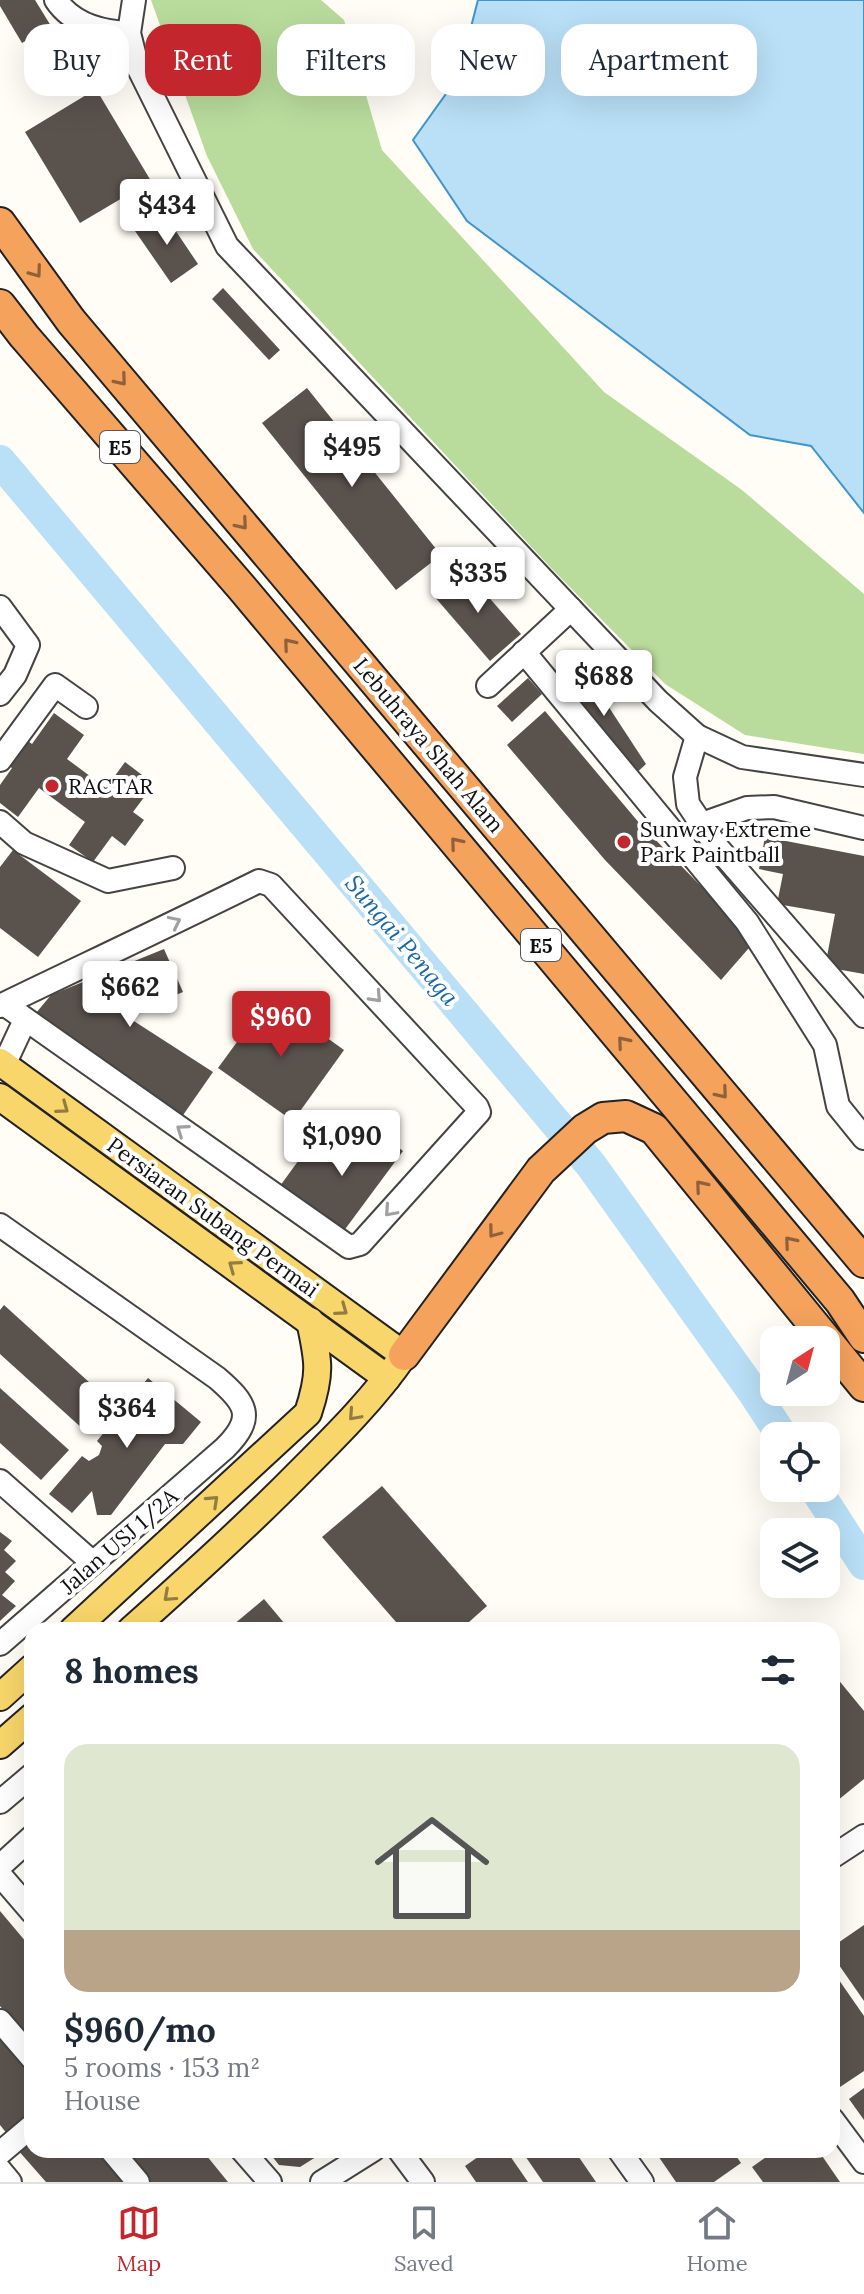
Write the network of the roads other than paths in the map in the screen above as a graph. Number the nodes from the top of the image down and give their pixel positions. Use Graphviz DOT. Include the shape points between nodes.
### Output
graph roads {
  1 [pos="56,0"];
  2 [pos="134,0"];
  3 [pos="88,24"];
  4 [pos="129,33"];
  5 [pos="0,223"];
  6 [pos="0,305"];
  7 [pos="0,340"];
  8 [pos="242,588"];
  9 [pos="0,607"];
  10 [pos="571,609"];
  11 [pos="524,652"];
  12 [pos="488,686"];
  13 [pos="0,694"];
  14 [pos="86,707"];
  15 [pos="697,736"];
  16 [pos="0,760"];
  17 [pos="864,775"];
  18 [pos="0,822"];
  19 [pos="702,824"];
  20 [pos="864,828"];
  21 [pos="173,868"];
  22 [pos="2,1005"];
  23 [pos="864,1016"];
  24 [pos="25,1020"];
  25 [pos="2,1064"];
  26 [pos="0,1097"];
  27 [pos="864,1138"];
  28 [pos="0,1225"];
  29 [pos="864,1262"];
  30 [pos="840,1301"];
  31 [pos="310,1321"];
  32 [pos="864,1326"];
  33 [pos="864,1337"];
  34 [pos="396,1366"];
  35 [pos="864,1386"];
  36 [pos="0,1481"];
  37 [pos="93,1563"];
  38 [pos="25,1622"];
  39 [pos="82,1622"];
  40 [pos="140,1622"];
  41 [pos="24,1623"];
  42 [pos="0,1644"];
  43 [pos="24,1675"];
  44 [pos="0,1697"];
  45 [pos="24,1724"];
  46 [pos="0,1745"];
  47 [pos="24,1782"];
  48 [pos="0,1802"];
  49 [pos="864,1837"];
  50 [pos="24,1844"];
  51 [pos="840,1852"];
  52 [pos="0,1866"];
  53 [pos="0,1875"];
  54 [pos="24,1903"];
  55 [pos="0,2021"];
  56 [pos="24,2049"];
  57 [pos="840,2130"];
  58 [pos="24,2133"];
  59 [pos="0,2153"];
  60 [pos="118,2158"];
  61 [pos="249,2158"];
  62 [pos="359,2158"];
  63 [pos="405,2158"];
  64 [pos="625,2158"];
  65 [pos="864,2162"];
  66 [pos="0,2170"];
  67 [pos="10,2182"];
  68 [pos="138,2182"];
  69 [pos="270,2182"];
  70 [pos="322,2182"];
  71 [pos="423,2182"];
  72 [pos="642,2182"];
  1 -- 3 [label="street" via="65,13"];
  2 -- 4 [label="street"];
  4 -- 10 [label="street" via="137,65 227,246"];
  5 -- 29 [label="highway, Lebuhraya Shah Alam / E5, one-way" via="71,321"];
  6 -- 8 [label="highway, Lebuhraya Shah Alam / E5"];
  7 -- 8 [label="highway" via="108,458"];
  30 -- 8 [label="highway, Lebuhraya Shah Alam / E5, one-way"];
  9 -- 13 [label="street" via="28,645"];
  10 -- 11 [label="street"];
  10 -- 15 [label="street"];
  11 -- 12 [label="street"];
  11 -- 27 [label="street" via="747,922 825,1045 838,1106"];
  14 -- 16 [label="street" via="55,685"];
  15 -- 17 [label="street" via="742,757"];
  15 -- 19 [label="street" via="685,777 688,804"];
  18 -- 21 [label="street" via="24,843 108,881"];
  19 -- 20 [label="street" via="747,808 774,807"];
  19 -- 23 [label="street"];
  22 -- 24 [label="street"];
  22 -- 24 [label="street, one-way" via="265,882 479,1112 360,1244 349,1247"];
  24 -- 25 [label="street"];
  25 -- 34 [label="main road, Persiaran Subang Permai, one-way"];
  31 -- 26 [label="main road, Persiaran Subang Permai, one-way"];
  28 -- 37 [label="street, Jalan USJ 1/2A" via="217,1378 244,1408 237,1436"];
  30 -- 32 [label="highway"];
  30 -- 33 [label="highway, Lebuhraya Shah Alam / E5"];
  31 -- 34 [label="main road, Persiaran Subang Permai"];
  39 -- 31 [label="main road, one-way" via="308,1413 319,1360"];
  35 -- 34 [label="highway, one-way" via="654,1129 626,1116 603,1118 585,1129 541,1170"];
  34 -- 40 [label="main road, one-way" via="239,1533"];
  36 -- 37 [label="street"];
  37 -- 38 [label="street, Jalan USJ 1/2A"];
  41 -- 42 [label="street, Jalan USJ 1/2A"];
  43 -- 44 [label="main road"];
  45 -- 46 [label="main road"];
  47 -- 48 [label="street"];
  49 -- 51 [label="street"];
  50 -- 52 [label="street"];
  53 -- 54 [label="street"];
  55 -- 56 [label="street"];
  57 -- 65 [label="street"];
  58 -- 59 [label="street"];
  60 -- 68 [label="street"];
  61 -- 69 [label="street"];
  62 -- 70 [label="street"];
  63 -- 71 [label="street"];
  64 -- 72 [label="street"];
  66 -- 67 [label="street"];
}
